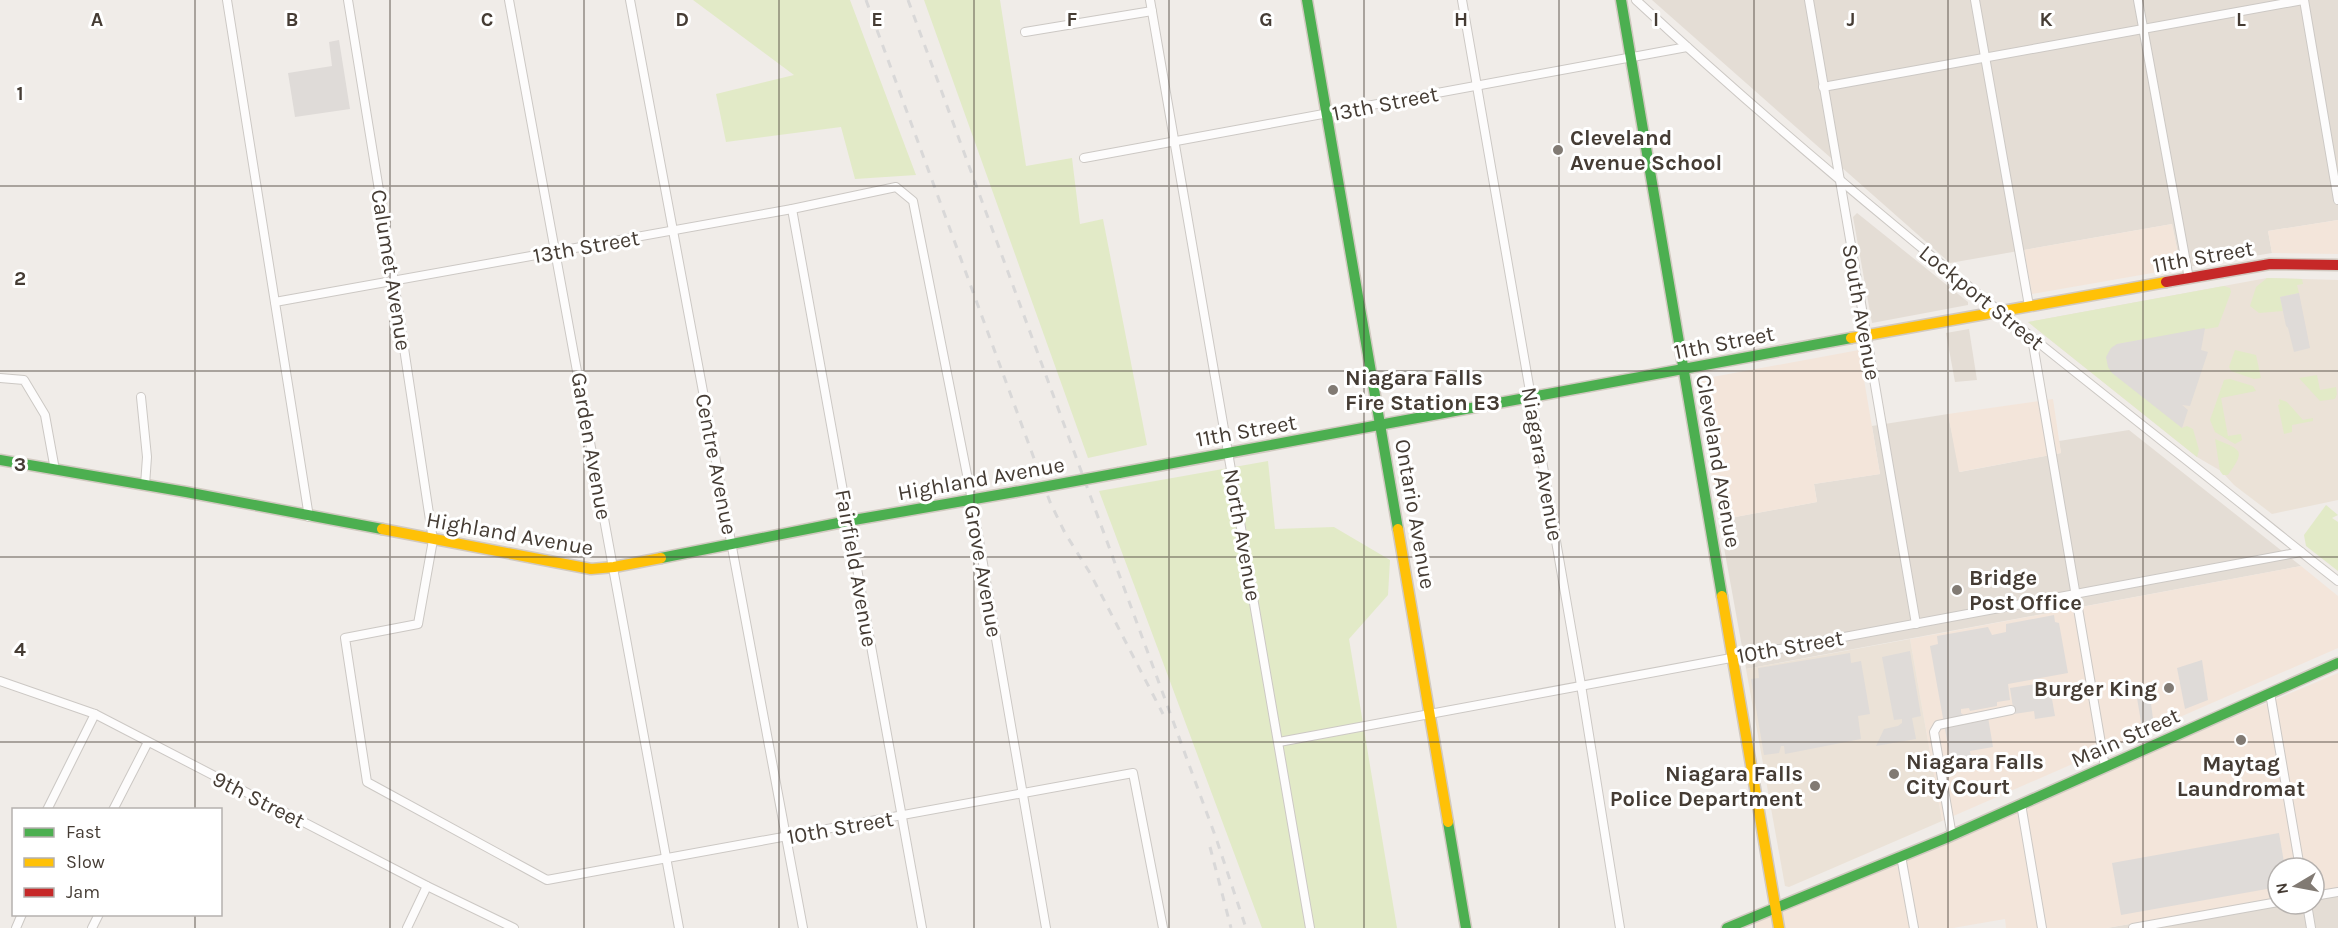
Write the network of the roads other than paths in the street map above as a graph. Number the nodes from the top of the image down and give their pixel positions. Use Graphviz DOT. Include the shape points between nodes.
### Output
graph roads {
  1 [pos="227,0"];
  2 [pos="348,0"];
  3 [pos="509,0"];
  4 [pos="630,0"];
  5 [pos="1150,0"];
  6 [pos="1307,0"];
  7 [pos="1462,0"];
  8 [pos="1621,0"];
  9 [pos="1636,0"];
  10 [pos="1809,0"];
  11 [pos="1975,0"];
  12 [pos="2138,0"];
  13 [pos="2304,0"];
  14 [pos="1152,11"];
  15 [pos="2143,28"];
  16 [pos="1025,32"];
  17 [pos="1687,47"];
  18 [pos="1985,57"];
  19 [pos="1631,59"];
  20 [pos="1477,86"];
  21 [pos="1823,87"];
  22 [pos="1326,114"];
  23 [pos="1175,141"];
  24 [pos="1084,158"];
  25 [pos="1839,180"];
  26 [pos="896,188"];
  27 [pos="2338,200"];
  28 [pos="792,209"];
  29 [pos="672,230"];
  30 [pos="556,252"];
  31 [pos="2338,265"];
  32 [pos="2189,279"];
  33 [pos="394,282"];
  34 [pos="275,302"];
  35 [pos="2029,306"];
  36 [pos="1999,312"];
  37 [pos="1865,335"];
  38 [pos="2032,338"];
  39 [pos="1684,369"];
  40 [pos="0,378"];
  41 [pos="141,397"];
  42 [pos="1531,397"];
  43 [pos="1381,425"];
  44 [pos="1228,453"];
  45 [pos="0,460"];
  46 [pos="55,470"];
  47 [pos="1119,473"];
  48 [pos="145,485"];
  49 [pos="972,500"];
  50 [pos="309,517"];
  51 [pos="848,521"];
  52 [pos="433,540"];
  53 [pos="733,545"];
  54 [pos="2301,552"];
  55 [pos="614,567"];
  56 [pos="2338,581"];
  57 [pos="2076,594"];
  58 [pos="1916,624"];
  59 [pos="1732,656"];
  60 [pos="2338,663"];
  61 [pos="0,681"];
  62 [pos="1581,685"];
  63 [pos="2270,693"];
  64 [pos="2011,710"];
  65 [pos="1431,713"];
  66 [pos="94,714"];
  67 [pos="1279,741"];
  68 [pos="148,742"];
  69 [pos="2105,767"];
  70 [pos="1022,794"];
  71 [pos="2020,804"];
  72 [pos="48,808"];
  73 [pos="114,808"];
  74 [pos="902,816"];
  75 [pos="788,836"];
  76 [pos="1952,836"];
  77 [pos="1901,856"];
  78 [pos="2298,856"];
  79 [pos="668,858"];
  80 [pos="548,880"];
  81 [pos="427,886"];
  82 [pos="2266,905"];
  83 [pos="1775,908"];
  84 [pos="406,928"];
  85 [pos="514,928"];
  86 [pos="679,928"];
  87 [pos="803,928"];
  88 [pos="922,928"];
  89 [pos="1046,928"];
  90 [pos="1163,928"];
  91 [pos="1310,928"];
  92 [pos="1466,928"];
  93 [pos="1620,928"];
  94 [pos="1727,928"];
  95 [pos="1779,928"];
  96 [pos="1914,928"];
  97 [pos="2043,928"];
  98 [pos="2133,928"];
  1 -- 34 [label="street"];
  2 -- 33 [label="street, Calumet Avenue"];
  3 -- 30 [label="street, Garden Avenue"];
  4 -- 29 [label="street, Centre Avenue"];
  5 -- 14 [label="street, North Avenue"];
  6 -- 22 [label="street, Ontario Avenue"];
  7 -- 20 [label="street, Niagara Avenue"];
  8 -- 19 [label="street, Cleveland Avenue"];
  9 -- 17 [label="street, Lockport Street"];
  10 -- 21 [label="street, South Avenue"];
  11 -- 18 [label="street"];
  12 -- 15 [label="street"];
  13 -- 15 [label="street"];
  13 -- 27 [label="street"];
  14 -- 16 [label="street"];
  14 -- 23 [label="street, North Avenue"];
  15 -- 18 [label="street"];
  15 -- 32 [label="street"];
  17 -- 19 [label="street, 13th Street"];
  17 -- 25 [label="street, Lockport Street"];
  18 -- 21 [label="street"];
  18 -- 35 [label="street"];
  19 -- 20 [label="street, 13th Street"];
  19 -- 39 [label="street, Cleveland Avenue"];
  20 -- 22 [label="street, 13th Street"];
  20 -- 42 [label="street, Niagara Avenue"];
  21 -- 25 [label="street, South Avenue"];
  22 -- 23 [label="street, 13th Street"];
  22 -- 43 [label="street, Ontario Avenue"];
  23 -- 24 [label="street, 13th Street"];
  23 -- 44 [label="street, North Avenue"];
  25 -- 36 [label="street, Lockport Street"];
  25 -- 37 [label="street, South Avenue"];
  26 -- 28 [label="street, 13th Street"];
  26 -- 49 [label="street, Grove Avenue" via="913,201"];
  28 -- 29 [label="street, 13th Street"];
  28 -- 51 [label="street, Fairfield Avenue"];
  29 -- 30 [label="street, 13th Street"];
  29 -- 53 [label="street, Centre Avenue"];
  30 -- 33 [label="street, 13th Street"];
  30 -- 55 [label="street, Garden Avenue"];
  31 -- 32 [label="street, 11th Street" via="2270,264"];
  32 -- 35 [label="street, 11th Street"];
  33 -- 34 [label="street, 13th Street"];
  33 -- 52 [label="street, Calumet Avenue"];
  34 -- 50 [label="street"];
  35 -- 36 [label="street, 11th Street"];
  36 -- 37 [label="street, 11th Street"];
  36 -- 38 [label="street, Lockport Street"];
  37 -- 39 [label="street, 11th Street"];
  37 -- 58 [label="street, South Avenue"];
  38 -- 54 [label="street, Lockport Street"];
  38 -- 57 [label="street"];
  39 -- 42 [label="street, 11th Street"];
  39 -- 59 [label="street, Cleveland Avenue"];
  40 -- 46 [label="street" via="24,380 45,415"];
  41 -- 48 [label="street" via="147,458"];
  42 -- 43 [label="street, 11th Street"];
  42 -- 62 [label="street, Niagara Avenue"];
  43 -- 44 [label="street, 11th Street"];
  43 -- 65 [label="street, Ontario Avenue"];
  44 -- 47 [label="street, 11th Street"];
  44 -- 67 [label="street, North Avenue"];
  45 -- 46 [label="street, Highland Avenue"];
  46 -- 48 [label="street, Highland Avenue"];
  47 -- 49 [label="street, Highland Avenue, bridge"];
  48 -- 50 [label="street, Highland Avenue"];
  49 -- 51 [label="street, Highland Avenue"];
  49 -- 70 [label="street, Grove Avenue"];
  50 -- 52 [label="street, Highland Avenue"];
  51 -- 53 [label="street, Highland Avenue"];
  51 -- 74 [label="street, Fairfield Avenue"];
  52 -- 55 [label="street, Highland Avenue" via="591,569"];
  52 -- 80 [label="street, Calumet Avenue" via="418,624 345,638 367,782"];
  53 -- 55 [label="street, Highland Avenue"];
  53 -- 75 [label="street, Centre Avenue"];
  54 -- 56 [label="street, Lockport Street"];
  54 -- 57 [label="street, 10th Street"];
  55 -- 79 [label="street, Garden Avenue"];
  57 -- 58 [label="street, 10th Street"];
  57 -- 69 [label="street"];
  58 -- 59 [label="street, 10th Street"];
  59 -- 62 [label="street, 10th Street"];
  59 -- 83 [label="street, Cleveland Avenue"];
  60 -- 63 [label="street, Main Street"];
  61 -- 66 [label="street, 9th Street"];
  62 -- 65 [label="street, 10th Street"];
  62 -- 93 [label="street, Niagara Avenue"];
  63 -- 69 [label="street, Main Street"];
  63 -- 78 [label="street"];
  64 -- 76 [label="street" via="1938,725 1934,732"];
  65 -- 67 [label="street, 10th Street"];
  65 -- 92 [label="street, Ontario Avenue"];
  66 -- 68 [label="street, 9th Street"];
  66 -- 72 [label="street"];
  67 -- 91 [label="street, North Avenue"];
  68 -- 73 [label="street"];
  68 -- 81 [label="street, 9th Street"];
  69 -- 71 [label="street, Main Street"];
  70 -- 74 [label="street, 10th Street"];
  70 -- 89 [label="street, Grove Avenue"];
  70 -- 90 [label="street, 10th Street" via="1133,773"];
  71 -- 76 [label="street, Main Street"];
  71 -- 97 [label="street"];
  74 -- 75 [label="street, 10th Street"];
  74 -- 88 [label="street, Fairfield Avenue"];
  75 -- 79 [label="street, 10th Street"];
  75 -- 87 [label="street, Centre Avenue"];
  76 -- 77 [label="street, Main Street"];
  77 -- 83 [label="street, Main Street"];
  77 -- 96 [label="street"];
  79 -- 80 [label="street, 10th Street"];
  79 -- 86 [label="street, Garden Avenue"];
  81 -- 84 [label="street"];
  81 -- 85 [label="street, 9th Street"];
  82 -- 98 [label="street"];
  83 -- 94 [label="street, Main Street"];
  83 -- 95 [label="street, Cleveland Avenue"];
}
